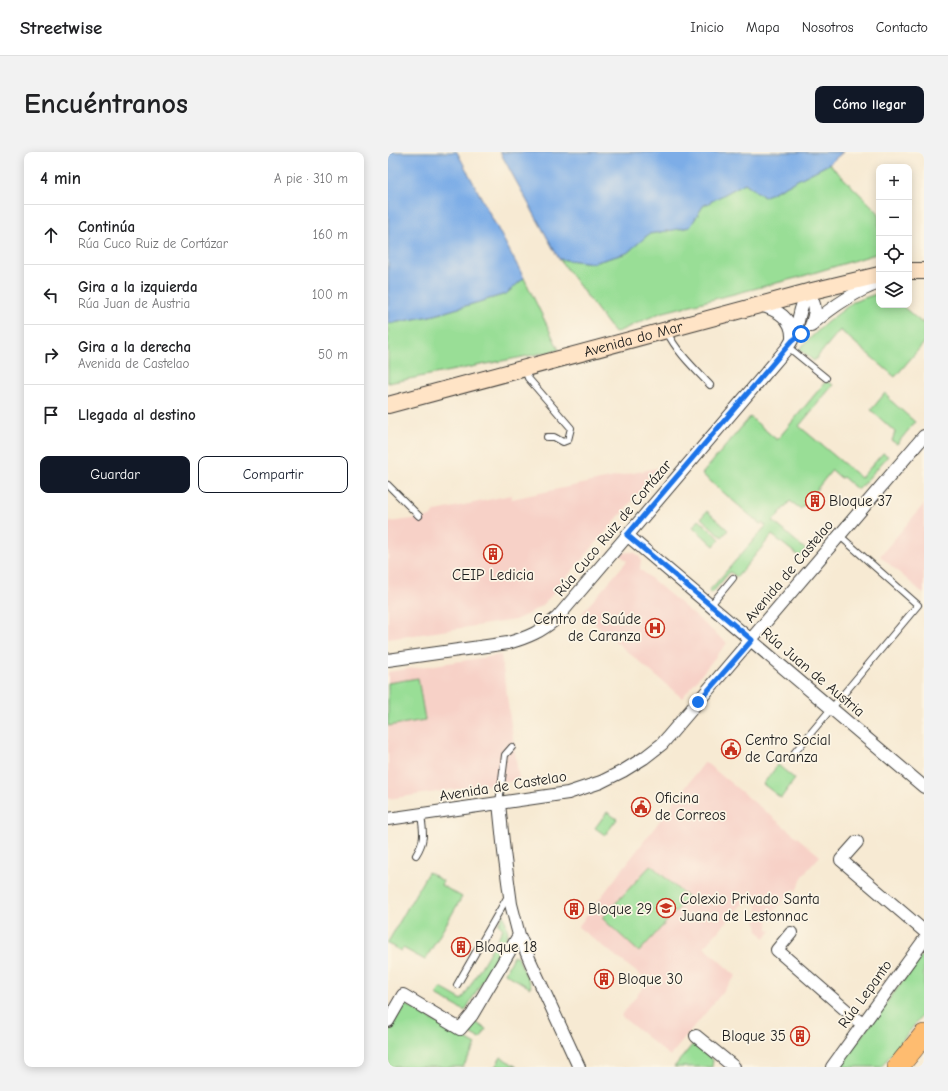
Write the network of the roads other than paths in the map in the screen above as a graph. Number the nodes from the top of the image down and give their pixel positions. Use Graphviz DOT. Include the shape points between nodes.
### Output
graph roads {
  1 [pos="876,276"];
  2 [pos="876,283"];
  3 [pos="808,292"];
  4 [pos="760,305"];
  5 [pos="810,326"];
  6 [pos="666,330"];
  7 [pos="790,344"];
  8 [pos="524,368"];
  9 [pos="826,378"];
  10 [pos="710,385"];
  11 [pos="388,405"];
  12 [pos="924,436"];
  13 [pos="547,437"];
  14 [pos="388,485"];
  15 [pos="419,516"];
  16 [pos="627,535"];
  17 [pos="840,536"];
  18 [pos="733,578"];
  19 [pos="710,606"];
  20 [pos="752,640"];
  21 [pos="388,660"];
  22 [pos="831,708"];
  23 [pos="512,747"];
  24 [pos="795,752"];
  25 [pos="924,787"];
  26 [pos="499,803"];
  27 [pos="421,814"];
  28 [pos="388,819"];
  29 [pos="857,842"];
  30 [pos="416,855"];
  31 [pos="510,893"];
  32 [pos="924,931"];
  33 [pos="791,933"];
  34 [pos="519,935"];
  35 [pos="924,940"];
  36 [pos="457,985"];
  37 [pos="388,1021"];
  38 [pos="863,1025"];
  39 [pos="696,1036"];
  40 [pos="921,1038"];
  41 [pos="579,1067"];
  42 [pos="734,1067"];
  43 [pos="832,1067"];
  44 [pos="898,1067"];
  1 -- 3 [label="street, Avenida do Mar"];
  2 -- 5 [label="street" via="834,306"];
  3 -- 4 [label="street, Avenida do Mar"];
  3 -- 5 [label="street" via="814,300 816,309"];
  3 -- 7 [label="street"];
  4 -- 6 [label="street, Avenida do Mar"];
  4 -- 7 [label="street" via="771,308 787,319 792,327"];
  5 -- 7 [label="street"];
  6 -- 8 [label="street, Avenida do Mar"];
  6 -- 10 [label="lane" via="684,357"];
  7 -- 9 [label="lane"];
  7 -- 16 [label="street, Rúa Cuco Ruiz de Cortázar"];
  8 -- 11 [label="street, Avenida do Mar"];
  8 -- 13 [label="lane" via="528,378 571,428 568,440 563,442"];
  12 -- 17 [label="street, Avenida de Castelao"];
  14 -- 15 [label="lane"];
  16 -- 19 [label="street, Rúa Juan de Austria"];
  16 -- 21 [label="street, Rúa Cuco Ruiz de Cortázar" via="557,618 543,630 508,643"];
  17 -- 20 [label="street, Avenida de Castelao"];
  17 -- 22 [label="lane" via="918,605"];
  18 -- 19 [label="lane"];
  19 -- 20 [label="street, Rúa Juan de Austria"];
  20 -- 22 [label="street, Rúa Juan de Austria"];
  20 -- 26 [label="street, Avenida de Castelao" via="662,744 639,761 600,782 568,793"];
  22 -- 24 [label="lane"];
  22 -- 25 [label="street, Rúa Juan de Austria"];
  23 -- 26 [label="lane" via="505,755"];
  26 -- 27 [label="street, Avenida de Castelao"];
  26 -- 31 [label="street"];
  27 -- 28 [label="street, Avenida de Castelao"];
  27 -- 30 [label="lane" via="424,837"];
  29 -- 32 [label="street" via="841,860"];
  31 -- 34 [label="street"];
  31 -- 36 [label="lane"];
  33 -- 38 [label="street" via="777,950"];
  34 -- 37 [label="street" via="472,1015 460,1029 403,995"];
  34 -- 41 [label="street"];
  35 -- 38 [label="street, Rúa Lepanto"];
  38 -- 43 [label="street, Rúa Lepanto"];
  39 -- 42 [label="street"];
  40 -- 44 [label="highway"];
}
